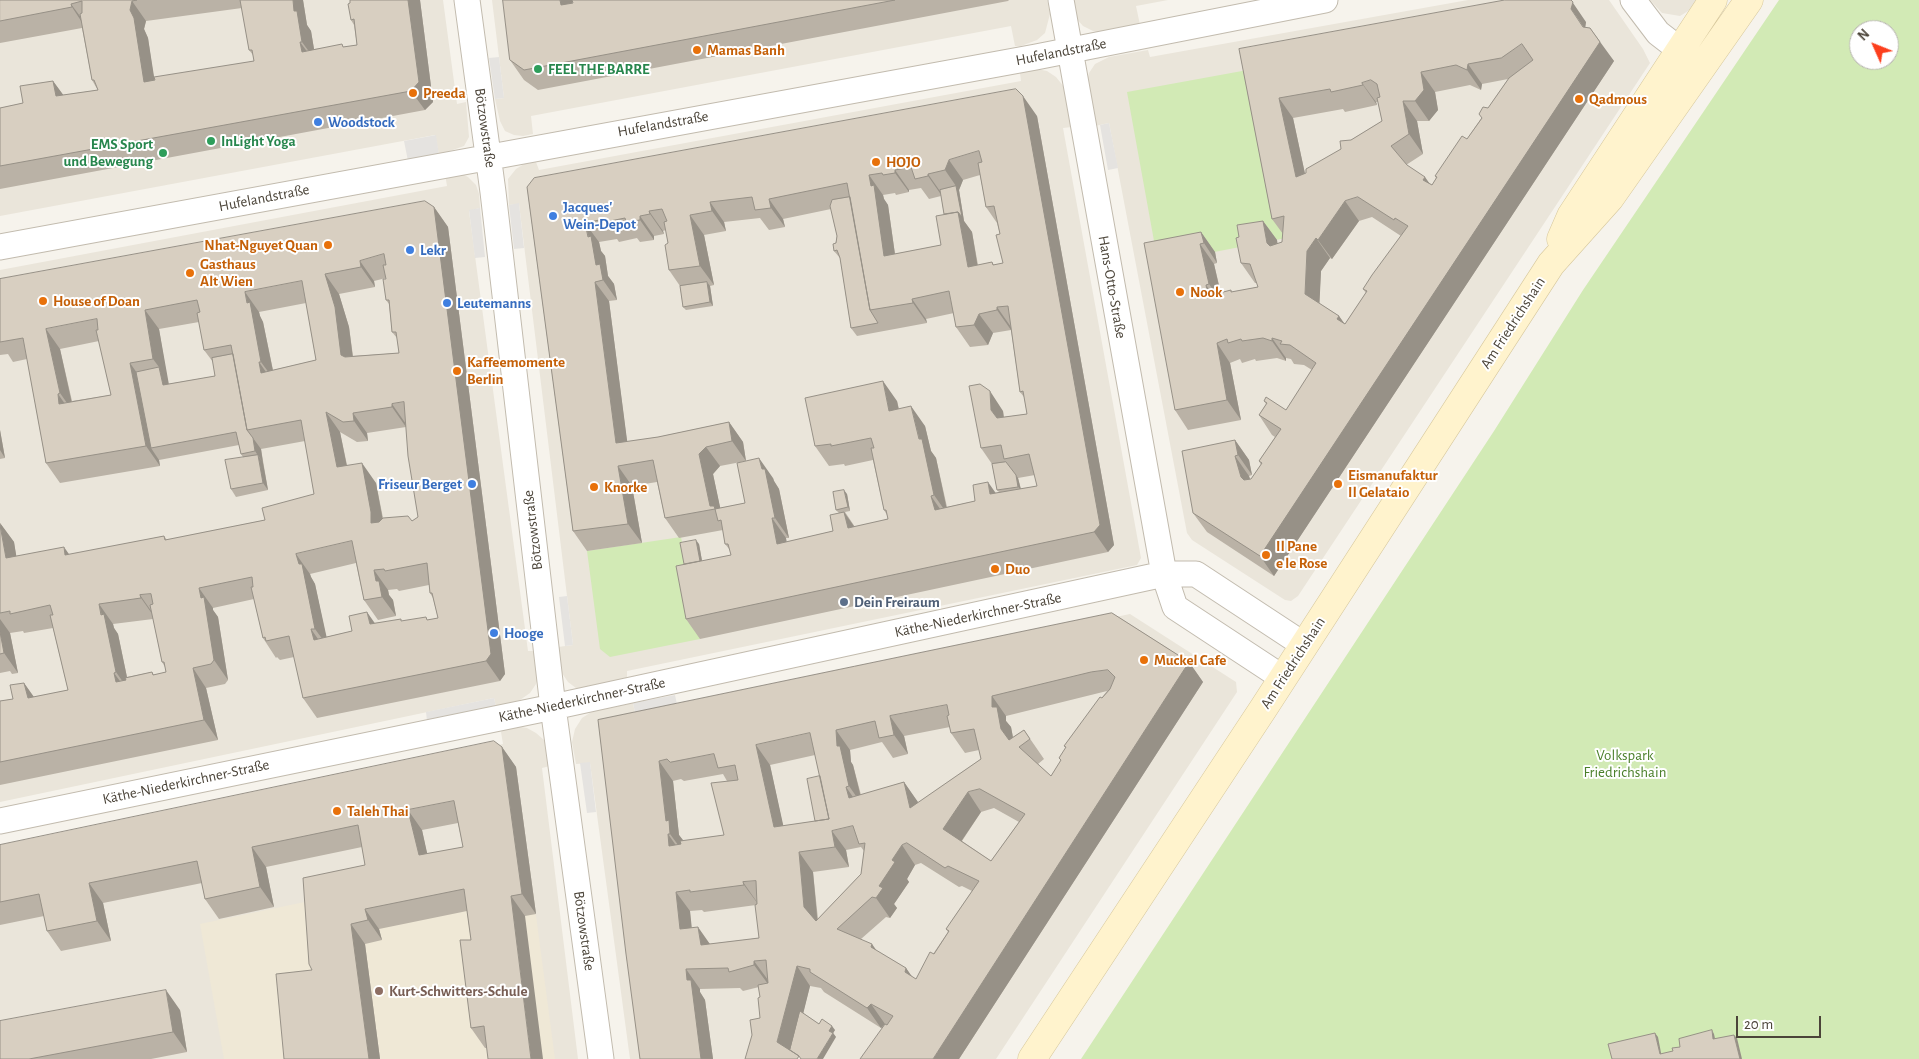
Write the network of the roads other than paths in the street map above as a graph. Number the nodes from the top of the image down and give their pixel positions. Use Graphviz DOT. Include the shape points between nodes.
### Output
graph roads {
  1 [pos="467,0"];
  2 [pos="1061,0"];
  3 [pos="1325,0"];
  4 [pos="1633,0"];
  5 [pos="1713,0"];
  6 [pos="1749,0"];
  7 [pos="1680,50"];
  8 [pos="1070,51"];
  9 [pos="489,156"];
  10 [pos="0,247"];
  11 [pos="1551,264"];
  12 [pos="1164,574"];
  13 [pos="1304,646"];
  14 [pos="1283,678"];
  15 [pos="553,707"];
  16 [pos="0,821"];
  17 [pos="601,1059"];
  18 [pos="1032,1059"];
  1 -- 9 [label="street, Bötzowstraße"];
  2 -- 8 [label="street, Hans-Otto-Straße"];
  3 -- 8 [label="street, Hufelandstraße"];
  4 -- 7 [label="street" via="1658,33"];
  5 -- 7 [label="street, Am Friedrichshain"];
  6 -- 11 [label="street, Am Friedrichshain" via="1610,198"];
  7 -- 11 [label="street, Am Friedrichshain" via="1571,216"];
  8 -- 9 [label="street, Hufelandstraße"];
  8 -- 12 [label="street, Hans-Otto-Straße"];
  9 -- 10 [label="street, Hufelandstraße"];
  9 -- 15 [label="street, Bötzowstraße"];
  11 -- 13 [label="street, Am Friedrichshain"];
  12 -- 13 [label="street, Käthe-Niederkirchner-Straße" via="1196,574"];
  12 -- 14 [label="street" via="1175,607"];
  12 -- 15 [label="street, Käthe-Niederkirchner-Straße"];
  13 -- 14 [label="street, Am Friedrichshain"];
  14 -- 18 [label="street, Am Friedrichshain"];
  15 -- 16 [label="street, Käthe-Niederkirchner-Straße"];
  15 -- 17 [label="street, Bötzowstraße"];
}
